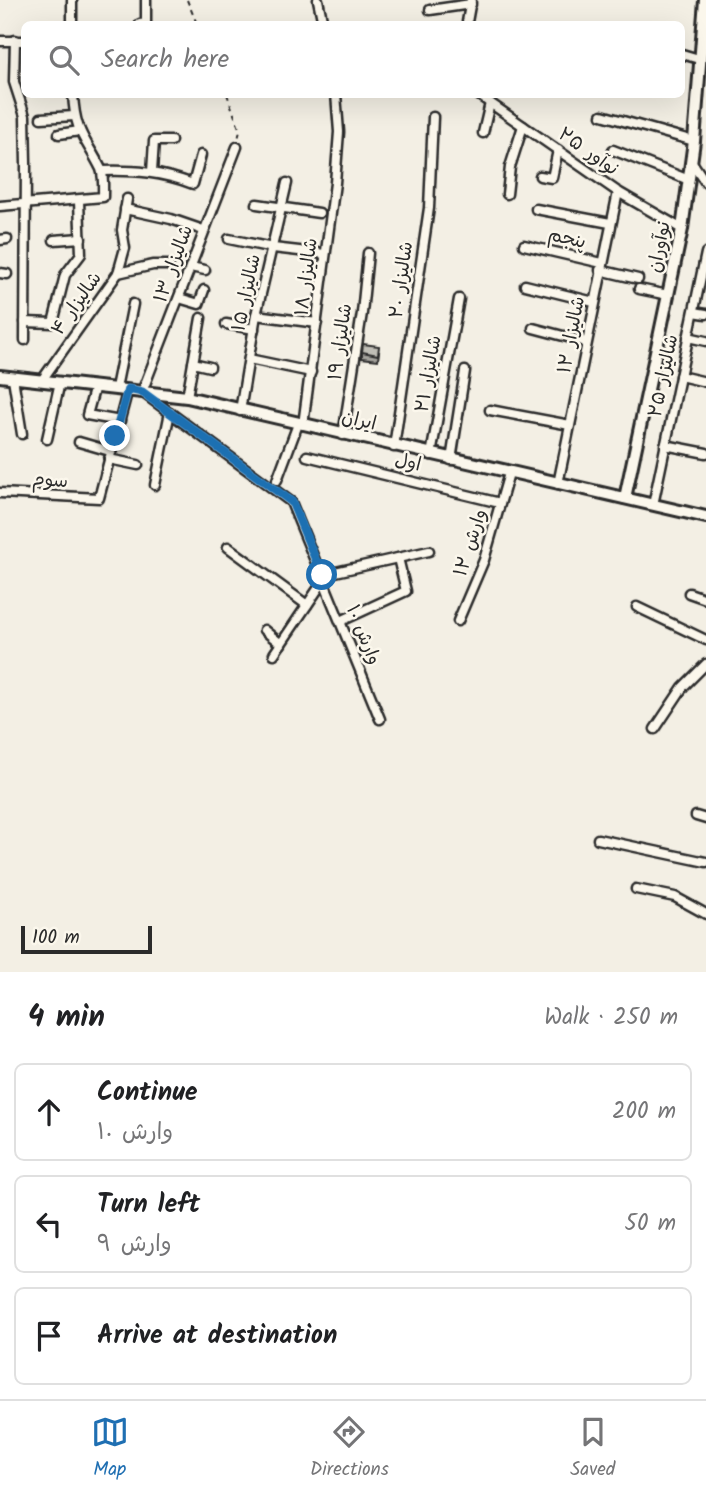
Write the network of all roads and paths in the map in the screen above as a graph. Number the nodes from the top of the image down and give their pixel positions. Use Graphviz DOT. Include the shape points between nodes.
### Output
graph roads {
  1 [pos="72,0"];
  2 [pos="146,0"];
  3 [pos="187,0"];
  4 [pos="317,0"];
  5 [pos="705,0"];
  6 [pos="471,2"];
  7 [pos="430,10"];
  8 [pos="72,21"];
  9 [pos="143,21"];
  10 [pos="196,21"];
  11 [pos="322,21"];
  12 [pos="467,21"];
  13 [pos="15,40"];
  14 [pos="0,41"];
  15 [pos="21,41"];
  16 [pos="685,55"];
  17 [pos="702,60"];
  18 [pos="73,98"];
  19 [pos="228,98"];
  20 [pos="336,98"];
  21 [pos="483,98"];
  22 [pos="701,102"];
  23 [pos="490,103"];
  24 [pos="602,115"];
  25 [pos="74,116"];
  26 [pos="433,117"];
  27 [pos="41,118"];
  28 [pos="523,126"];
  29 [pos="79,131"];
  30 [pos="483,133"];
  31 [pos="59,134"];
  32 [pos="171,141"];
  33 [pos="694,141"];
  34 [pos="237,147"];
  35 [pos="558,150"];
  36 [pos="613,150"];
  37 [pos="201,155"];
  38 [pos="692,162"];
  39 [pos="102,171"];
  40 [pos="152,172"];
  41 [pos="540,176"];
  42 [pos="689,180"];
  43 [pos="287,183"];
  44 [pos="706,183"];
  45 [pos="618,192"];
  46 [pos="507,194"];
  47 [pos="127,200"];
  48 [pos="79,201"];
  49 [pos="257,204"];
  50 [pos="27,205"];
  51 [pos="0,206"];
  52 [pos="282,207"];
  53 [pos="125,209"];
  54 [pos="536,209"];
  55 [pos="319,213"];
  56 [pos="610,223"];
  57 [pos="682,229"];
  58 [pos="203,230"];
  59 [pos="81,238"];
  60 [pos="229,239"];
  61 [pos="54,240"];
  62 [pos="524,245"];
  63 [pos="272,248"];
  64 [pos="368,253"];
  65 [pos="706,253"];
  66 [pos="325,254"];
  67 [pos="169,265"];
  68 [pos="190,267"];
  69 [pos="601,267"];
  70 [pos="205,270"];
  71 [pos="118,273"];
  72 [pos="638,279"];
  73 [pos="525,285"];
  74 [pos="639,289"];
  75 [pos="204,290"];
  76 [pos="668,295"];
  77 [pos="178,298"];
  78 [pos="459,299"];
  79 [pos="594,302"];
  80 [pos="133,303"];
  81 [pos="694,312"];
  82 [pos="706,314"];
  83 [pos="256,315"];
  84 [pos="201,318"];
  85 [pos="25,322"];
  86 [pos="317,323"];
  87 [pos="226,324"];
  88 [pos="533,328"];
  89 [pos="254,329"];
  90 [pos="688,337"];
  91 [pos="25,340"];
  92 [pos="706,341"];
  93 [pos="586,342"];
  94 [pos="249,359"];
  95 [pos="193,363"];
  96 [pos="210,367"];
  97 [pos="465,371"];
  98 [pos="311,372"];
  99 [pos="0,376"];
  100 [pos="680,376"];
  101 [pos="13,378"];
  102 [pos="42,380"];
  103 [pos="60,382"];
  104 [pos="706,382"];
  105 [pos="95,386"];
  106 [pos="116,388"];
  107 [pos="128,389"];
  108 [pos="142,392"];
  109 [pos="187,397"];
  110 [pos="490,410"];
  111 [pos="240,411"];
  112 [pos="170,412"];
  113 [pos="120,421"];
  114 [pos="301,425"];
  115 [pos="570,425"];
  116 [pos="22,434"];
  117 [pos="343,435"];
  118 [pos="47,439"];
  119 [pos="79,442"];
  120 [pos="665,445"];
  121 [pos="394,447"];
  122 [pos="706,453"];
  123 [pos="110,455"];
  124 [pos="431,455"];
  125 [pos="307,456"];
  126 [pos="451,460"];
  127 [pos="138,465"];
  128 [pos="509,473"];
  129 [pos="277,480"];
  130 [pos="558,484"];
  131 [pos="155,485"];
  132 [pos="0,493"];
  133 [pos="625,498"];
  134 [pos="500,503"];
  135 [pos="653,505"];
  136 [pos="706,517"];
  137 [pos="228,547"];
  138 [pos="429,551"];
  139 [pos="398,558"];
  140 [pos="323,578"];
  141 [pos="690,593"];
  142 [pos="706,599"];
  143 [pos="307,605"];
  144 [pos="637,607"];
  145 [pos="341,621"];
  146 [pos="458,621"];
  147 [pos="264,630"];
  148 [pos="706,640"];
  149 [pos="281,643"];
  150 [pos="274,654"];
  151 [pos="706,664"];
  152 [pos="380,719"];
  153 [pos="655,729"];
  154 [pos="696,816"];
  155 [pos="706,819"];
  156 [pos="598,839"];
  157 [pos="706,862"];
  158 [pos="636,889"];
  159 [pos="706,914"];
  1 -- 8 [label="street"];
  2 -- 9 [label="street"];
  3 -- 10 [label="path"];
  4 -- 11 [label="street"];
  5 -- 17 [label="street, نوآوران"];
  6 -- 7 [label="street"];
  6 -- 12 [label="street"];
  13 -- 14 [label="street"];
  13 -- 15 [label="street"];
  13 -- 50 [label="street" via="14,82 25,116"];
  16 -- 17 [label="street"];
  17 -- 22 [label="street, نوآوران"];
  18 -- 25 [label="street"];
  19 -- 34 [label="path" via="240,131"];
  20 -- 66 [label="street, شالیزار ۱۸" via="339,132"];
  21 -- 23 [label="street, نوآور ۲۵"];
  22 -- 33 [label="street, نوآوران"];
  23 -- 28 [label="street, نوآور ۲۵"];
  23 -- 30 [label="street"];
  24 -- 33 [label="street"];
  25 -- 27 [label="street"];
  25 -- 29 [label="street"];
  26 -- 121 [label="street, شالیزار ۲۰" via="429,208"];
  28 -- 35 [label="street, نوآور ۲۵"];
  28 -- 46 [label="street"];
  29 -- 31 [label="street"];
  29 -- 39 [label="street"];
  32 -- 40 [label="street" via="154,141"];
  33 -- 38 [label="street, نوآوران"];
  34 -- 58 [label="street, شالیزار ۱۳"];
  35 -- 41 [label="street" via="552,178"];
  35 -- 45 [label="street, نوآور ۲۵"];
  36 -- 42 [label="street"];
  37 -- 40 [label="street" via="193,184"];
  38 -- 42 [label="street, نوآوران"];
  38 -- 44 [label="street"];
  39 -- 40 [label="street"];
  39 -- 48 [label="street" via="103,197"];
  42 -- 57 [label="street, نوآوران"];
  43 -- 52 [label="street, شالیزار ۱۵"];
  45 -- 56 [label="street, شالیزار ۱۲"];
  45 -- 57 [label="street, نوآور ۲۵"];
  47 -- 53 [label="street, شالیزار ۴"];
  48 -- 50 [label="street"];
  48 -- 59 [label="street"];
  49 -- 52 [label="street"];
  50 -- 51 [label="street"];
  50 -- 85 [label="street"];
  52 -- 55 [label="street"];
  52 -- 63 [label="street, شالیزار ۱۵"];
  53 -- 58 [label="street"];
  53 -- 71 [label="street, شالیزار ۴" via="125,248"];
  54 -- 56 [label="street"];
  56 -- 69 [label="street, شالیزار ۱۲"];
  57 -- 76 [label="street, نوآوران"];
  58 -- 68 [label="street, شالیزار ۱۳"];
  59 -- 61 [label="street"];
  59 -- 85 [label="street" via="82,254 65,275 53,323"];
  60 -- 63 [label="street"];
  62 -- 69 [label="street, پنجم"];
  63 -- 66 [label="street"];
  63 -- 83 [label="street, شالیزار ۱۵"];
  64 -- 117 [label="street, شالیزار ۱۹"];
  65 -- 81 [label="street, شالیزار ۲۵"];
  66 -- 86 [label="street, شالیزار ۱۸"];
  67 -- 71 [label="street"];
  68 -- 70 [label="street"];
  68 -- 77 [label="street, شالیزار ۱۳"];
  69 -- 72 [label="street, پنجم"];
  69 -- 79 [label="street, شالیزار ۱۲"];
  71 -- 102 [label="street, شالیزار ۴"];
  73 -- 79 [label="street"];
  74 -- 76 [label="street"];
  75 -- 77 [label="street" via="199,304"];
  76 -- 133 [label="street, نوآوران"];
  77 -- 108 [label="street, شالیزار ۱۳"];
  78 -- 124 [label="street, شالیزار ۲۱"];
  79 -- 93 [label="street, شالیزار ۱۲"];
  80 -- 106 [label="street"];
  81 -- 82 [label="street"];
  81 -- 90 [label="street, شالیزار ۲۵"];
  83 -- 86 [label="street"];
  83 -- 89 [label="street, شالیزار ۱۵"];
  84 -- 95 [label="street"];
  85 -- 91 [label="street"];
  86 -- 98 [label="street, شالیزار ۱۸"];
  87 -- 89 [label="street"];
  88 -- 93 [label="street"];
  89 -- 94 [label="street, شالیزار ۱۵"];
  90 -- 92 [label="street"];
  90 -- 100 [label="street, شالیزار ۲۵"];
  93 -- 115 [label="street, شالیزار ۱۲"];
  94 -- 98 [label="street"];
  94 -- 111 [label="street, شالیزار ۱۵"];
  95 -- 96 [label="street"];
  95 -- 109 [label="street"];
  97 -- 126 [label="street"];
  98 -- 114 [label="street, شالیزار ۱۸"];
  99 -- 101 [label="street, ایران"];
  100 -- 104 [label="street"];
  100 -- 120 [label="street, شالیزار ۲۵"];
  101 -- 102 [label="street, ایران"];
  101 -- 116 [label="street"];
  102 -- 103 [label="street, ایران"];
  103 -- 105 [label="street, ایران"];
  103 -- 118 [label="street"];
  105 -- 106 [label="street, ایران"];
  105 -- 113 [label="street" via="87,415"];
  106 -- 107 [label="street, ایران"];
  107 -- 108 [label="street, ایران"];
  107 -- 113 [label="street"];
  108 -- 109 [label="street, ایران"];
  108 -- 112 [label="street, وارش ۱۰"];
  109 -- 111 [label="street, ایران"];
  110 -- 115 [label="street"];
  111 -- 114 [label="street, ایران"];
  112 -- 131 [label="street"];
  112 -- 140 [label="street, وارش ۱۰" via="292,502"];
  113 -- 123 [label="street"];
  114 -- 117 [label="street, ایران"];
  114 -- 129 [label="street, شالیزار ۱۸"];
  115 -- 130 [label="street, شالیزار ۱۲"];
  117 -- 121 [label="street, ایران"];
  119 -- 123 [label="street"];
  120 -- 122 [label="street"];
  120 -- 135 [label="street, شالیزار ۲۵"];
  121 -- 124 [label="street, ایران"];
  123 -- 127 [label="street"];
  123 -- 132 [label="street, سوم" via="99,498"];
  124 -- 126 [label="street, ایران"];
  125 -- 134 [label="street, اول"];
  126 -- 128 [label="street, ایران"];
  128 -- 130 [label="street, ایران"];
  128 -- 134 [label="street, وارش ۱۲"];
  130 -- 133 [label="street, ایران"];
  133 -- 135 [label="street, ایران"];
  134 -- 146 [label="street, وارش ۱۲" via="484,559"];
  135 -- 136 [label="street, ایران"];
  137 -- 143 [label="street"];
  138 -- 139 [label="street"];
  139 -- 140 [label="street"];
  139 -- 145 [label="street" via="406,592"];
  140 -- 143 [label="street"];
  140 -- 145 [label="street, وارش ۱۰"];
  141 -- 142 [label="street"];
  143 -- 149 [label="street"];
  144 -- 148 [label="street"];
  145 -- 152 [label="street, وارش ۱۰"];
  147 -- 149 [label="street"];
  149 -- 150 [label="street"];
  151 -- 153 [label="street"];
  154 -- 155 [label="street"];
  156 -- 157 [label="street"];
  158 -- 159 [label="street" via="675,897"];
}
